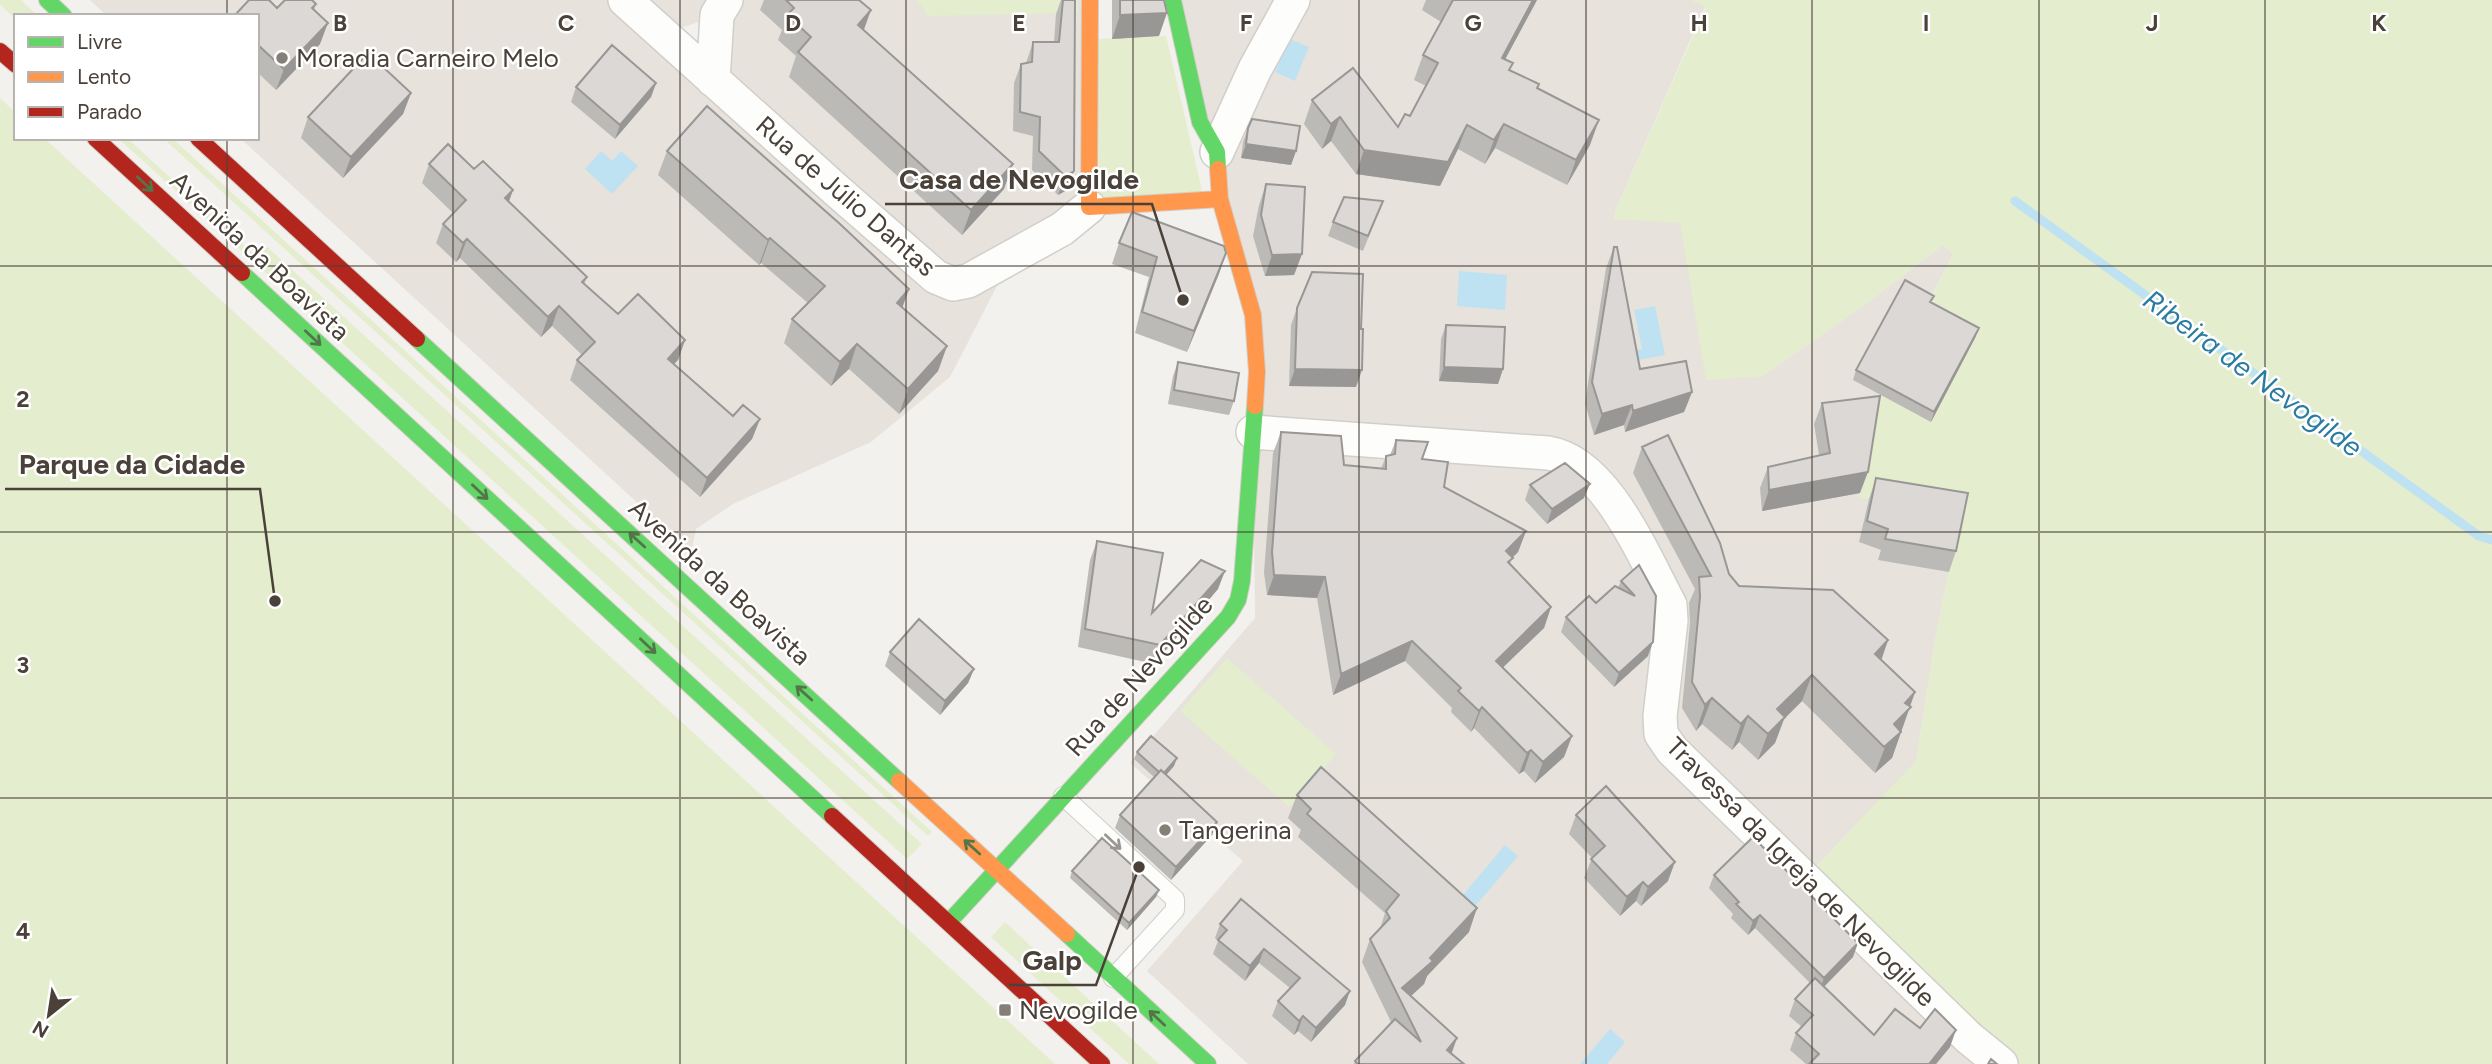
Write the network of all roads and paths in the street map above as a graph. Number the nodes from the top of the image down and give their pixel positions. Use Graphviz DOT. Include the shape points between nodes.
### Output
graph roads {
  1 [pos="47,0"];
  2 [pos="625,0"];
  3 [pos="1090,0"];
  4 [pos="1173,0"];
  5 [pos="1293,0"];
  6 [pos="721,8"];
  7 [pos="62,14"];
  8 [pos="663,34"];
  9 [pos="0,51"];
  10 [pos="14,63"];
  11 [pos="713,79"];
  12 [pos="97,140"];
  13 [pos="200,140"];
  14 [pos="1217,152"];
  15 [pos="1220,199"];
  16 [pos="1089,207"];
  17 [pos="1253,432"];
  18 [pos="1063,796"];
  19 [pos="998,870"];
  20 [pos="949,922"];
  21 [pos="1113,978"];
  22 [pos="1102,1064"];
  23 [pos="1208,1064"];
  24 [pos="2001,1064"];
  1 -- 7 [label="main road"];
  2 -- 8 [label="street, Rua de Júlio Dantas"];
  3 -- 16 [label="main road"];
  4 -- 14 [label="main road" via="1200,122"];
  5 -- 14 [label="street"];
  6 -- 8 [label="street"];
  6 -- 11 [label="street"];
  8 -- 11 [label="street, Rua de Júlio Dantas"];
  9 -- 10 [label="main road"];
  11 -- 16 [label="street, Rua de Júlio Dantas" via="936,277 953,284 968,281 1062,229"];
  12 -- 20 [label="main road, Avenida da Boavista, one-way"];
  19 -- 13 [label="main road, Avenida da Boavista, one-way"];
  14 -- 15 [label="main road, Rua de Nevogilde"];
  15 -- 16 [label="main road"];
  15 -- 17 [label="main road, Rua de Nevogilde" via="1253,315 1257,372"];
  17 -- 18 [label="main road, Rua de Nevogilde" via="1238,600 1228,617"];
  17 -- 24 [label="street, Travessa da Igreja de Nevogilde" via="1548,453 1571,459 1587,471 1610,495 1670,605 1660,716 1661,734 1672,750"];
  18 -- 19 [label="main road, Rua de Nevogilde"];
  18 -- 21 [label="lane, one-way" via="1175,899 1175,910"];
  19 -- 20 [label="main road, Rua de Nevogilde"];
  19 -- 21 [label="main road, Avenida da Boavista"];
  20 -- 22 [label="main road, Avenida da Boavista"];
  23 -- 21 [label="main road, Avenida da Boavista, one-way"];
}
